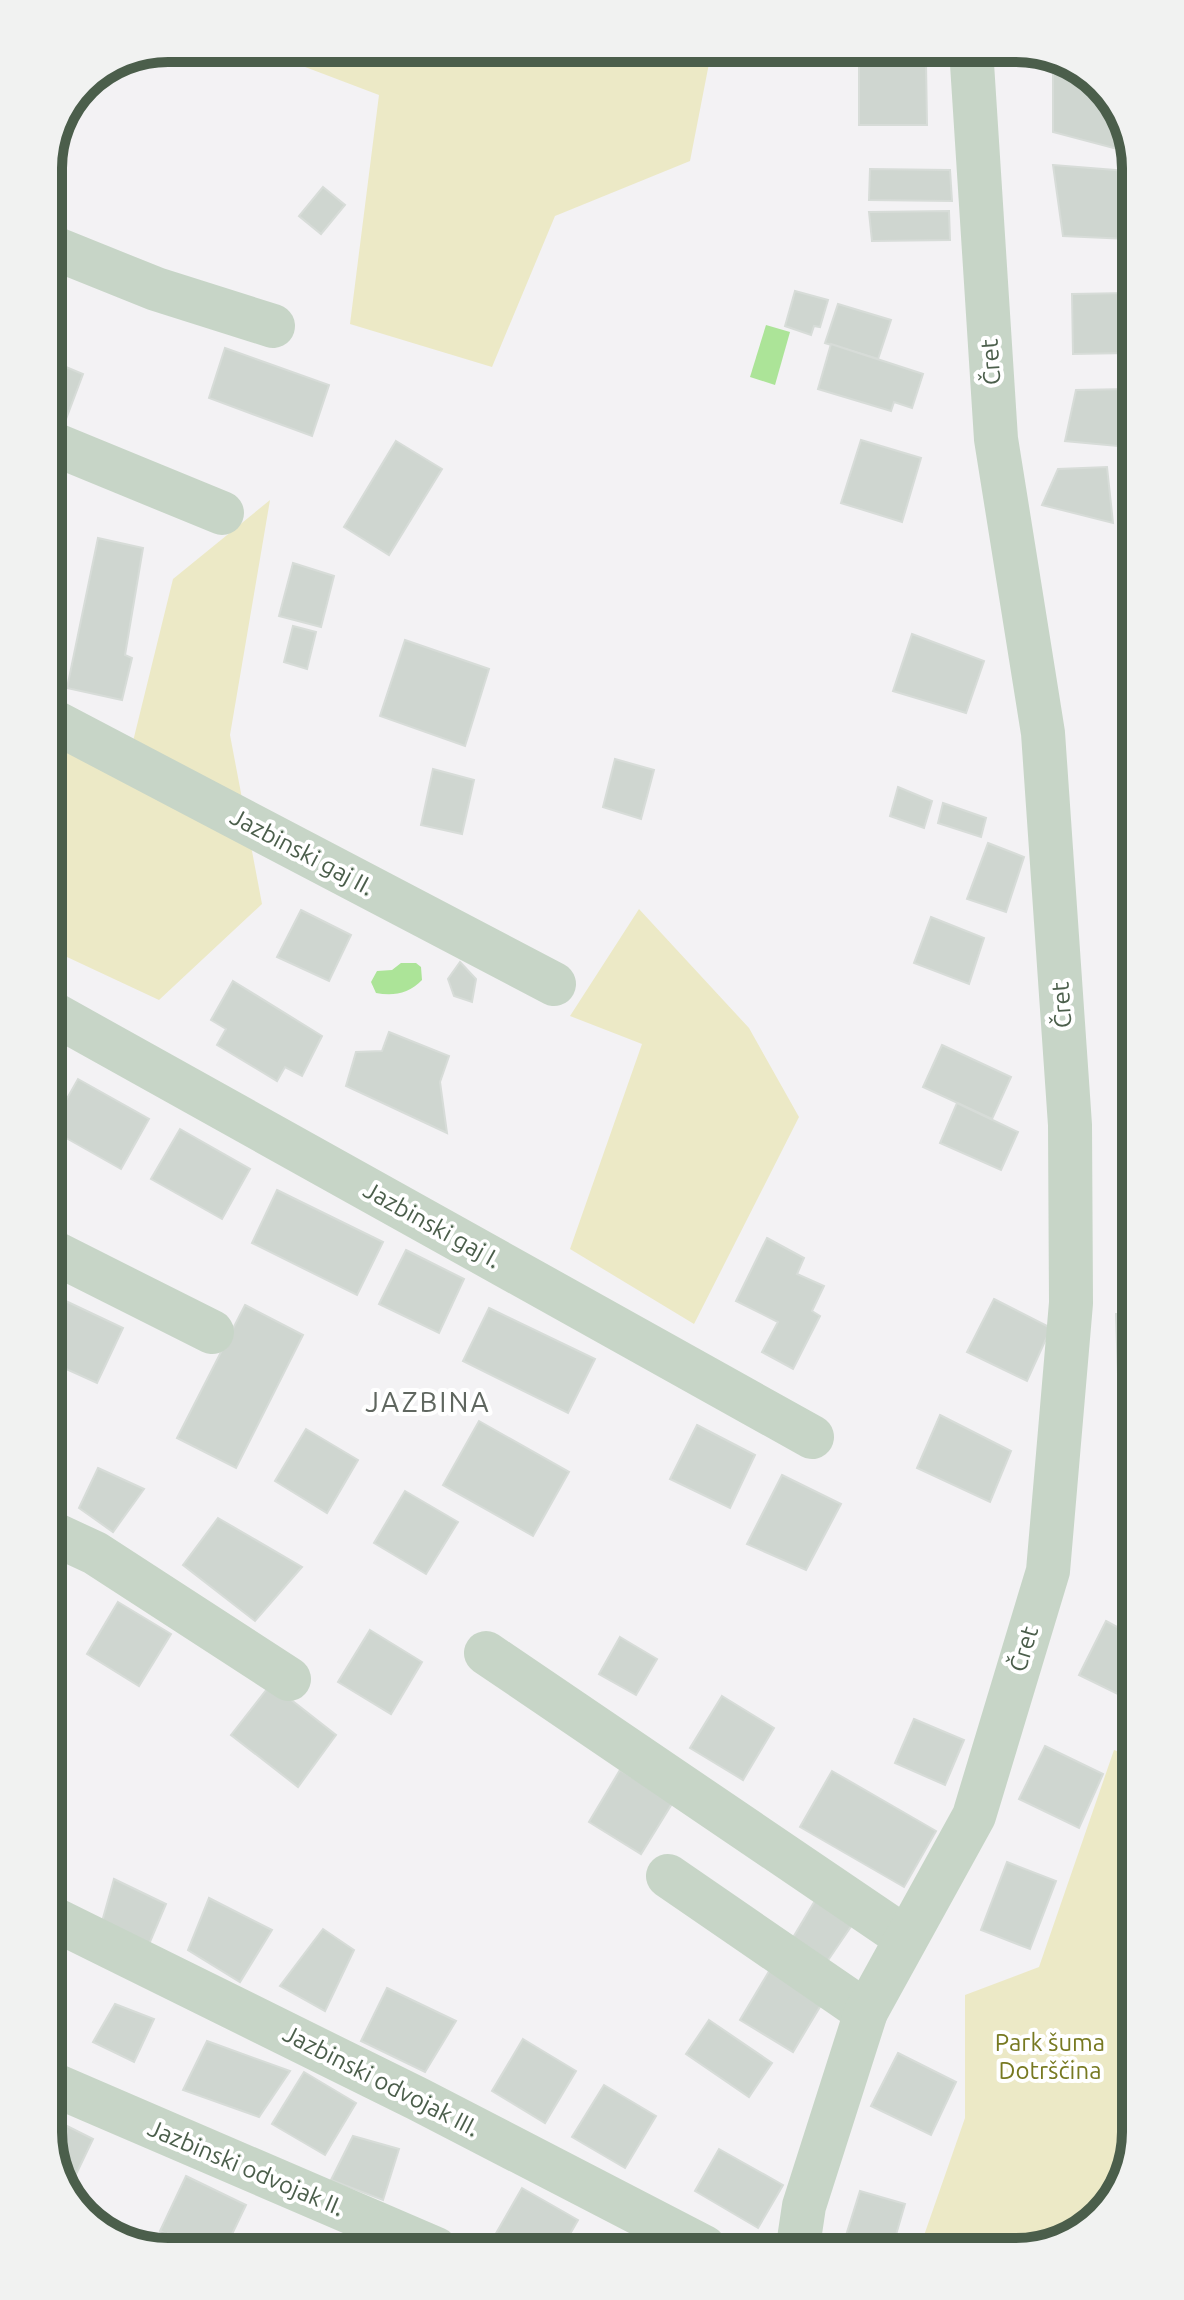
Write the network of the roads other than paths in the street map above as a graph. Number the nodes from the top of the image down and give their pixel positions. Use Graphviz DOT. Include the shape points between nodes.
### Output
graph roads {
  1 [pos="972,62"];
  2 [pos="62,251"];
  3 [pos="273,326"];
  4 [pos="62,447"];
  5 [pos="222,513"];
  6 [pos="62,726"];
  7 [pos="554,984"];
  8 [pos="62,1019"];
  9 [pos="62,1257"];
  10 [pos="212,1332"];
  11 [pos="812,1437"];
  12 [pos="62,1538"];
  13 [pos="486,1653"];
  14 [pos="289,1679"];
  15 [pos="668,1876"];
  16 [pos="62,1923"];
  17 [pos="906,1938"];
  18 [pos="866,2012"];
  19 [pos="62,2088"];
  20 [pos="410,2238"];
  21 [pos="687,2238"];
  22 [pos="799,2238"];
  1 -- 17 [label="street, Čret" via="996,439 1043,733 1070,1125 1071,1303 1048,1571 974,1816"];
  2 -- 3 [label="street" via="156,289"];
  4 -- 5 [label="street"];
  6 -- 7 [label="street, Jazbinski gaj II."];
  8 -- 11 [label="street, Jazbinski gaj I."];
  9 -- 10 [label="street"];
  12 -- 14 [label="street" via="95,1553"];
  13 -- 17 [label="street"];
  15 -- 18 [label="street"];
  16 -- 21 [label="street, Jazbinski odvojak III."];
  17 -- 18 [label="street, Čret"];
  18 -- 22 [label="street, Čret" via="804,2206"];
  19 -- 20 [label="street, Jazbinski odvojak II."];
}
